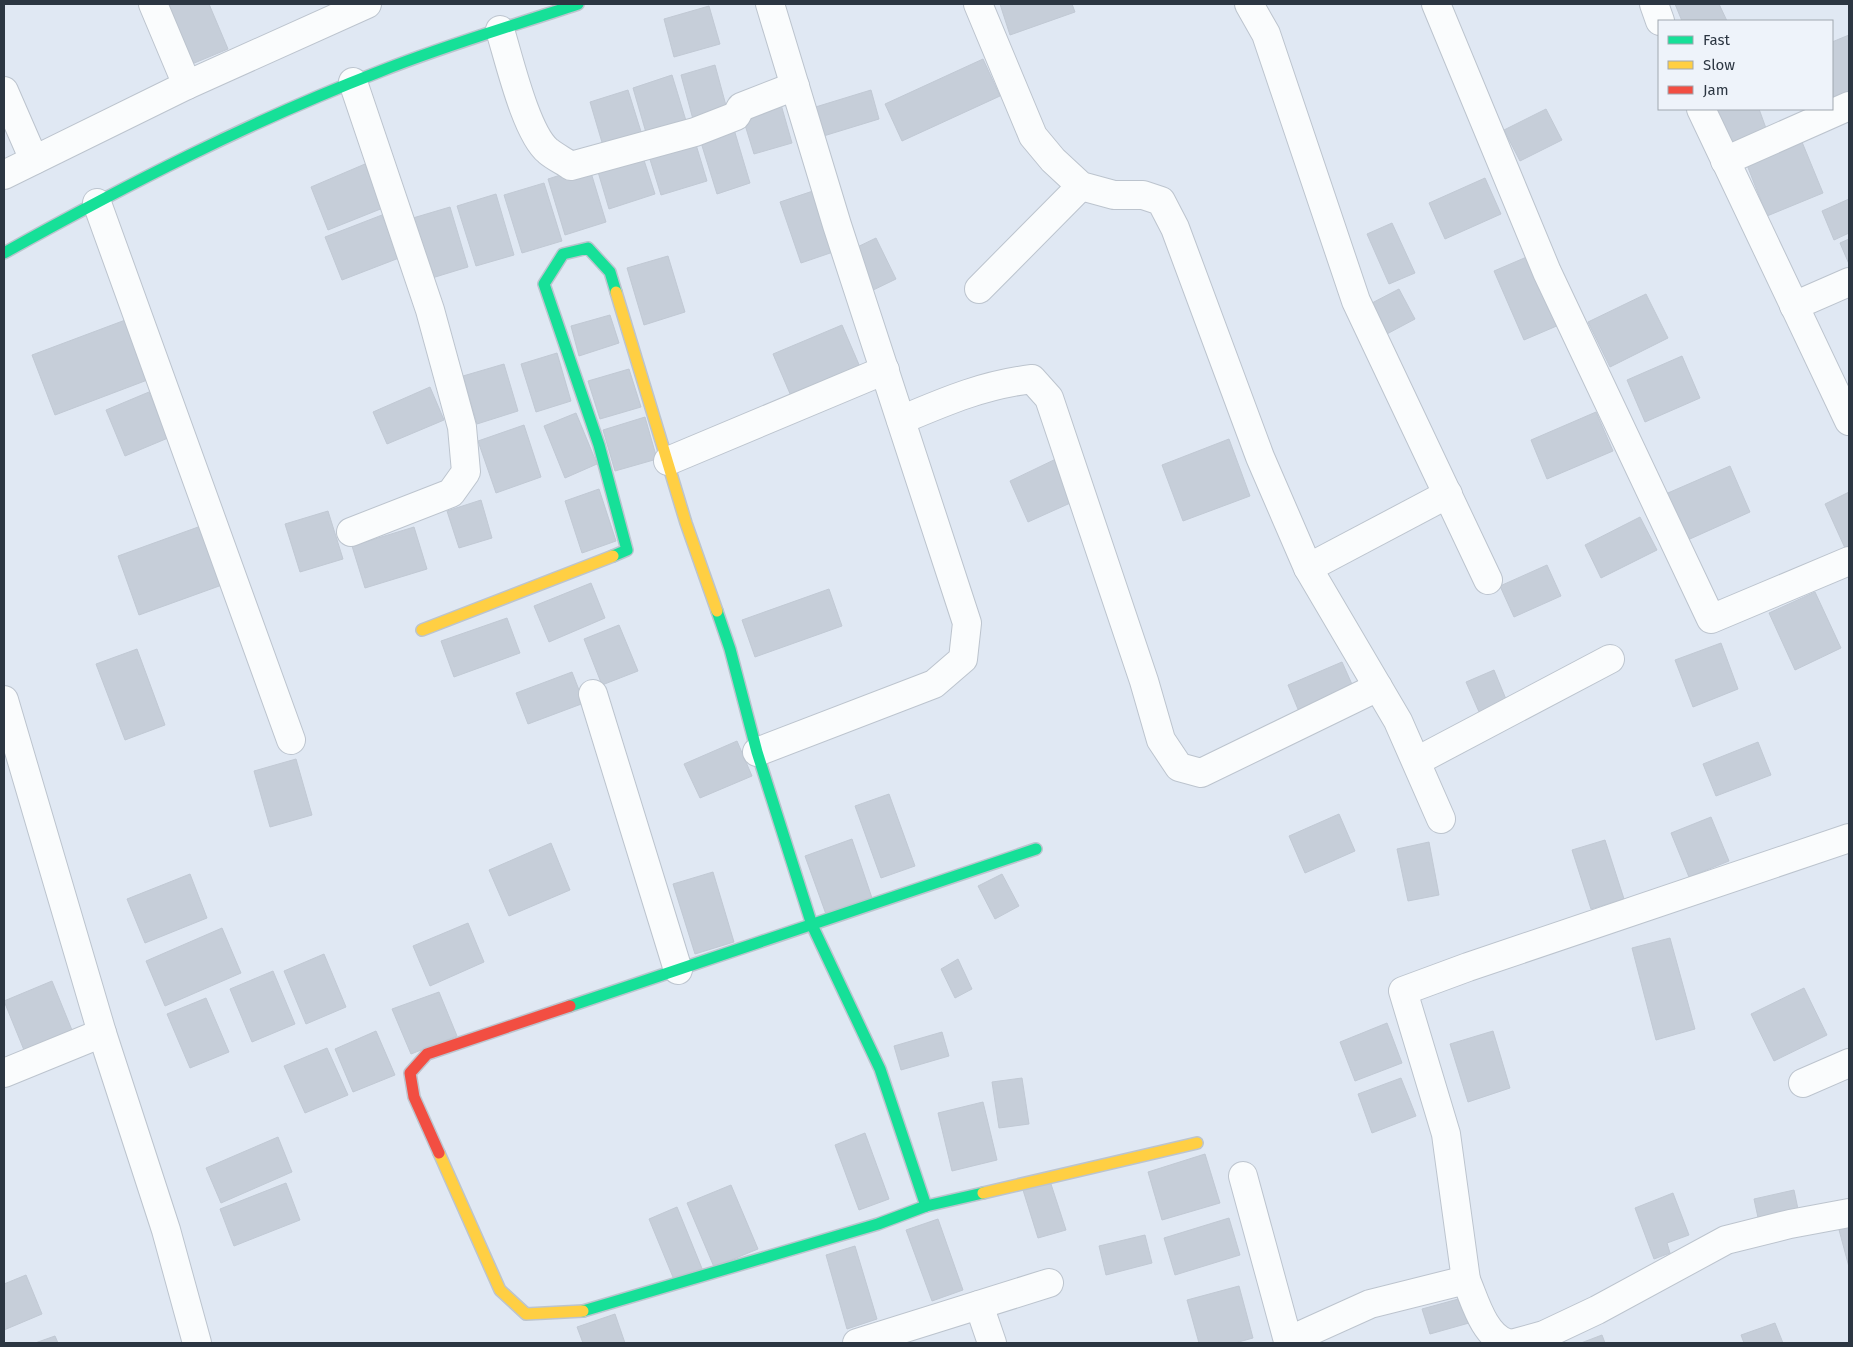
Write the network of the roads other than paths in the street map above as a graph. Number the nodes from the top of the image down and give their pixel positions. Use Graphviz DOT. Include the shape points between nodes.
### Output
graph roads {
  1 [pos="153,4"];
  2 [pos="367,4"];
  3 [pos="578,4"];
  4 [pos="770,4"];
  5 [pos="978,4"];
  6 [pos="1249,4"];
  7 [pos="1436,4"];
  8 [pos="1654,4"];
  9 [pos="1660,20"];
  10 [pos="500,30"];
  11 [pos="353,82"];
  12 [pos="187,85"];
  13 [pos="795,86"];
  14 [pos="4,91"];
  15 [pos="1849,106"];
  16 [pos="1701,110"];
  17 [pos="34,160"];
  18 [pos="1725,160"];
  19 [pos="4,175"];
  20 [pos="1081,186"];
  21 [pos="97,203"];
  22 [pos="4,253"];
  23 [pos="1849,282"];
  24 [pos="979,289"];
  25 [pos="1794,306"];
  26 [pos="885,370"];
  27 [pos="901,420"];
  28 [pos="1849,421"];
  29 [pos="668,461"];
  30 [pos="1448,494"];
  31 [pos="351,532"];
  32 [pos="1849,561"];
  33 [pos="1308,568"];
  34 [pos="1488,580"];
  35 [pos="422,630"];
  36 [pos="1610,659"];
  37 [pos="1378,687"];
  38 [pos="593,694"];
  39 [pos="4,700"];
  40 [pos="291,740"];
  41 [pos="757,752"];
  42 [pos="1417,761"];
  43 [pos="1441,819"];
  44 [pos="1849,838"];
  45 [pos="1036,849"];
  46 [pos="812,925"];
  47 [pos="678,970"];
  48 [pos="102,1034"];
  49 [pos="1849,1064"];
  50 [pos="4,1073"];
  51 [pos="1803,1083"];
  52 [pos="1197,1143"];
  53 [pos="1243,1176"];
  54 [pos="926,1206"];
  55 [pos="1849,1213"];
  56 [pos="1466,1280"];
  57 [pos="1049,1283"];
  58 [pos="979,1305"];
  59 [pos="1289,1342"];
  60 [pos="197,1343"];
  61 [pos="857,1343"];
  62 [pos="992,1343"];
  63 [pos="1507,1343"];
  64 [pos="1515,1343"];
  1 -- 12 [label="street"];
  2 -- 12 [label="street"];
  3 -- 10 [label="street"];
  4 -- 13 [label="street"];
  5 -- 20 [label="street" via="1033,136"];
  6 -- 30 [label="street" via="1266,34 1356,300"];
  7 -- 32 [label="street" via="1547,272 1711,619"];
  8 -- 9 [label="street"];
  10 -- 11 [label="street"];
  10 -- 13 [label="street" via="538,139 548,151 571,166 695,132 736,116 741,107"];
  11 -- 21 [label="street" via="182,158"];
  11 -- 31 [label="street" via="430,310 462,427 466,472 451,493"];
  12 -- 17 [label="street"];
  13 -- 26 [label="street"];
  14 -- 17 [label="street"];
  15 -- 18 [label="street"];
  16 -- 18 [label="street"];
  17 -- 19 [label="street"];
  18 -- 25 [label="street"];
  20 -- 24 [label="street"];
  20 -- 33 [label="street" via="1114,195 1143,195 1162,201 1260,457"];
  21 -- 22 [label="street"];
  21 -- 40 [label="street"];
  23 -- 25 [label="street"];
  25 -- 28 [label="street"];
  26 -- 27 [label="street"];
  26 -- 29 [label="street"];
  27 -- 37 [label="street" via="1002,382 1032,379 1049,398 1162,740 1179,767 1201,773"];
  27 -- 41 [label="street" via="966,623 963,659 934,684"];
  29 -- 35 [label="street" via="610,272 588,248 563,254 544,284 599,445 627,550"];
  29 -- 41 [label="street" via="730,649"];
  30 -- 33 [label="street"];
  30 -- 34 [label="street"];
  33 -- 37 [label="street"];
  36 -- 42 [label="street"];
  37 -- 42 [label="street"];
  38 -- 47 [label="street"];
  39 -- 48 [label="street"];
  41 -- 46 [label="street"];
  42 -- 43 [label="street"];
  44 -- 56 [label="street" via="1403,992 1446,1134"];
  45 -- 46 [label="street"];
  46 -- 47 [label="street"];
  46 -- 54 [label="street" via="880,1069"];
  47 -- 54 [label="street" via="427,1054 410,1073 414,1097 500,1290 526,1314 576,1313 878,1224"];
  48 -- 50 [label="street"];
  48 -- 60 [label="street" via="166,1230"];
  49 -- 51 [label="street"];
  52 -- 54 [label="street"];
  53 -- 59 [label="street"];
  55 -- 64 [label="street" via="1726,1240 1597,1310 1544,1335"];
  56 -- 59 [label="street" via="1370,1304"];
  56 -- 63 [label="street" via="1490,1330 1499,1341"];
  57 -- 58 [label="street"];
  58 -- 61 [label="street"];
  58 -- 62 [label="street"];
}
